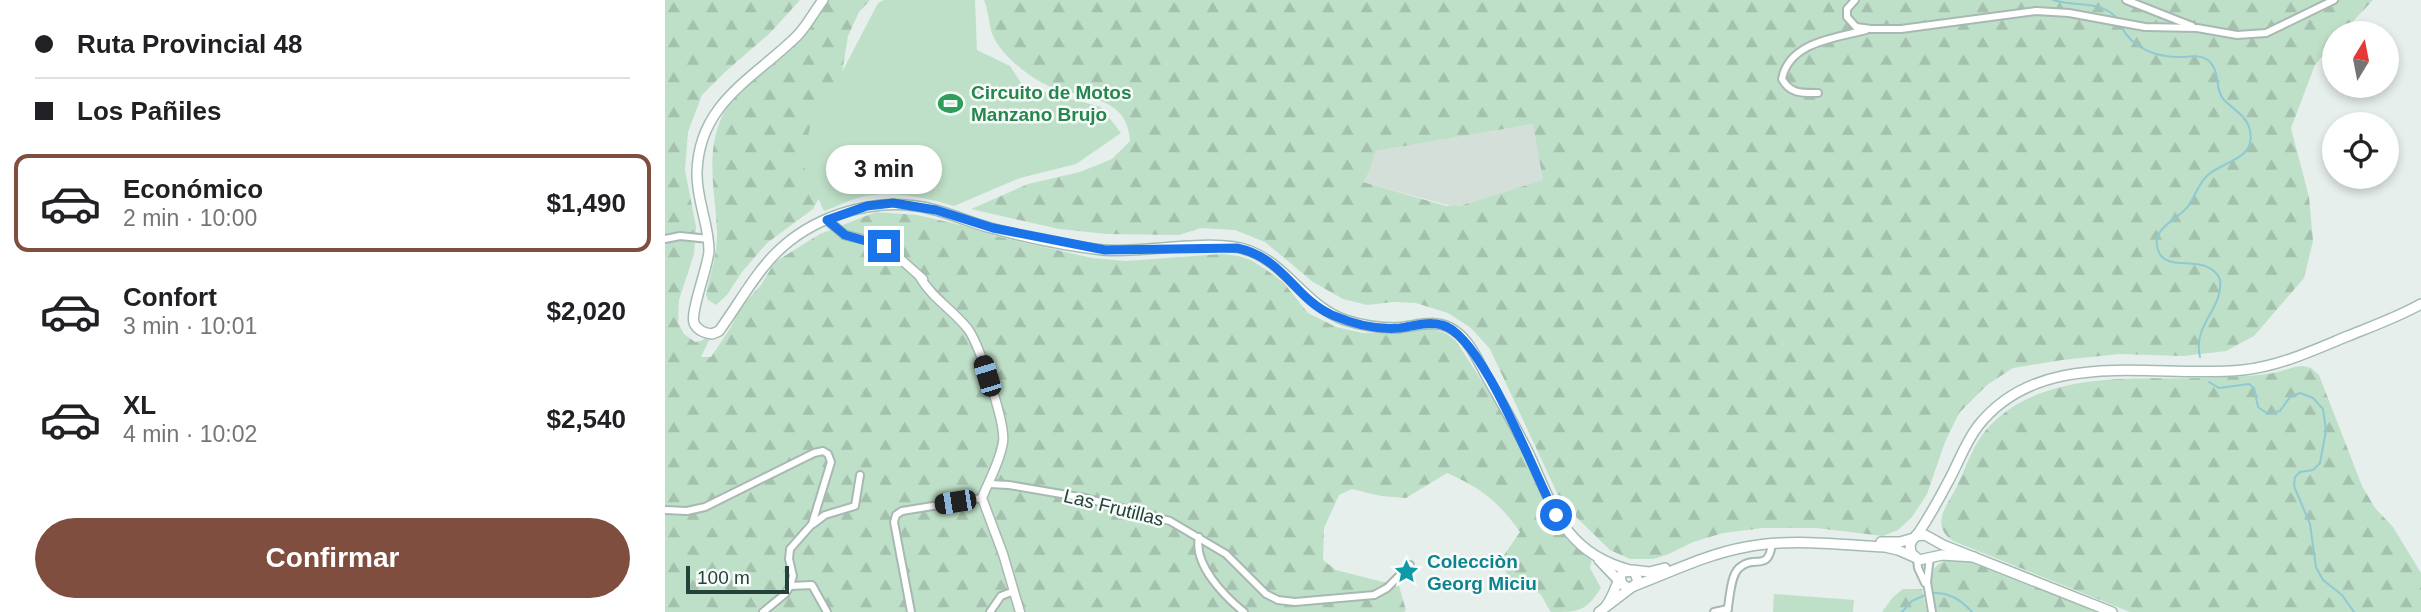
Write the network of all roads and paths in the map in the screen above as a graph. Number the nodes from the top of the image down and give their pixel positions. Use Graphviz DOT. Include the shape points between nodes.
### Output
graph roads {
  1 [pos="823,0"];
  2 [pos="1855,0"];
  3 [pos="2126,0"];
  4 [pos="2334,0"];
  5 [pos="2197,28"];
  6 [pos="1871,29"];
  7 [pos="1818,93"];
  8 [pos="827,220"];
  9 [pos="665,239"];
  10 [pos="709,239"];
  11 [pos="2421,304"];
  12 [pos="860,475"];
  13 [pos="989,484"];
  14 [pos="982,498"];
  15 [pos="1934,508"];
  16 [pos="665,510"];
  17 [pos="812,524"];
  18 [pos="1199,537"];
  19 [pos="1915,537"];
  20 [pos="1932,539"];
  21 [pos="1772,541"];
  22 [pos="1593,554"];
  23 [pos="1931,557"];
  24 [pos="1916,558"];
  25 [pos="1978,558"];
  26 [pos="1410,565"];
  27 [pos="1631,570"];
  28 [pos="1626,584"];
  29 [pos="790,586"];
  30 [pos="1927,588"];
  31 [pos="1014,591"];
  32 [pos="1728,608"];
  33 [pos="1602,609"];
  34 [pos="763,612"];
  35 [pos="827,612"];
  36 [pos="911,612"];
  37 [pos="990,612"];
  38 [pos="1020,612"];
  39 [pos="1244,612"];
  40 [pos="1714,612"];
  41 [pos="1932,612"];
  42 [pos="2112,612"];
  1 -- 10 [label="main road" via="798,34 732,91 710,122 697,171"];
  2 -- 6 [label="street" via="1847,17 1856,27"];
  3 -- 5 [label="street"];
  4 -- 5 [label="street" via="2266,33 2237,35"];
  5 -- 6 [label="street" via="2145,27 2036,11"];
  6 -- 7 [label="street" via="1809,45 1784,67 1782,79 1787,88"];
  8 -- 10 [label="main road" via="778,252 719,331 712,334 699,329 693,316 708,264"];
  8 -- 13 [label="street" via="845,235 874,242 902,258 975,341 1003,428 1003,446"];
  8 -- 22 [label="main road" via="867,206 893,203 1096,249 1237,248 1282,270 1316,305 1342,319 1381,328 1432,323 1453,329 1469,346 1491,384 1559,521"];
  9 -- 10 [label="street"];
  11 -- 15 [label="main road" via="2262,367 2093,372 2038,383 2005,401 1982,422"];
  12 -- 17 [label="street" via="855,506 825,514"];
  13 -- 14 [label="street"];
  13 -- 18 [label="street, Las Frutillas" via="1090,499 1164,519"];
  14 -- 31 [label="street"];
  14 -- 36 [label="street" via="896,515"];
  15 -- 19 [label="main road"];
  15 -- 20 [label="main road" via="1929,527"];
  16 -- 17 [label="street" via="705,507 814,453 826,452 831,462"];
  17 -- 29 [label="street" via="790,549"];
  18 -- 26 [label="street, Las Frutillas" via="1231,558 1266,594 1283,601 1374,595"];
  18 -- 39 [label="street" via="1198,552 1219,589"];
  19 -- 20 [label="main road"];
  19 -- 21 [label="main road" via="1895,542"];
  19 -- 24 [label="main road" via="1909,548"];
  20 -- 23 [label="main road" via="1935,549"];
  20 -- 25 [label="main road"];
  21 -- 24 [label="main road" via="1885,547"];
  21 -- 27 [label="main road" via="1722,548 1656,571"];
  21 -- 28 [label="main road"];
  21 -- 32 [label="street" via="1767,560 1739,568"];
  22 -- 27 [label="main road"];
  22 -- 28 [label="main road"];
  23 -- 24 [label="main road"];
  23 -- 25 [label="main road"];
  23 -- 30 [label="street"];
  24 -- 30 [label="street"];
  25 -- 42 [label="main road"];
  27 -- 28 [label="main road" via="1623,572"];
  27 -- 28 [label="main road" via="1638,581"];
  28 -- 33 [label="main road"];
  28 -- 33 [label="main road"];
  29 -- 34 [label="street"];
  29 -- 35 [label="street" via="812,584"];
  30 -- 41 [label="street"];
  31 -- 37 [label="street" via="1001,596"];
  31 -- 38 [label="street"];
  32 -- 40 [label="street"];
}
